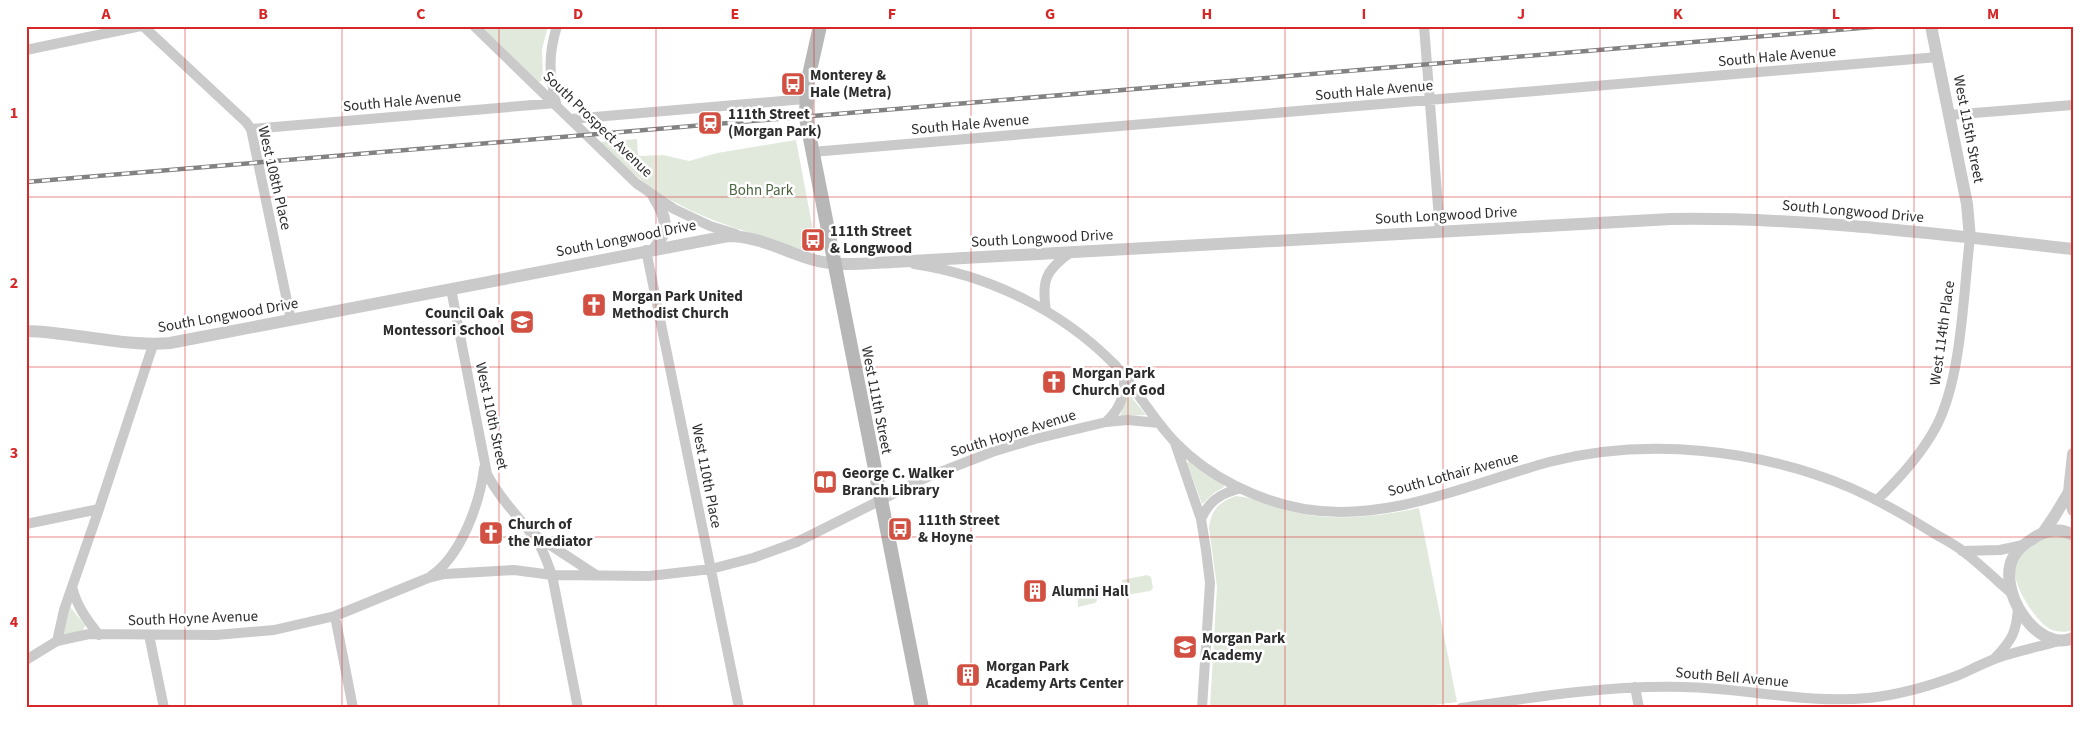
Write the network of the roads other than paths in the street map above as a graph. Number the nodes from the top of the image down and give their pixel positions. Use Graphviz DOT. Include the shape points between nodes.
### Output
graph roads {
  1 [pos="142,26"];
  2 [pos="474,26"];
  3 [pos="557,26"];
  4 [pos="820,26"];
  5 [pos="1424,26"];
  6 [pos="1932,26"];
  7 [pos="26,50"];
  8 [pos="1938,57"];
  9 [pos="806,98"];
  10 [pos="1430,101"];
  11 [pos="556,104"];
  12 [pos="2073,105"];
  13 [pos="1950,116"];
  14 [pos="571,119"];
  15 [pos="251,129"];
  16 [pos="812,152"];
  17 [pos="654,197"];
  18 [pos="1440,232"];
  19 [pos="741,236"];
  20 [pos="1970,238"];
  21 [pos="651,249"];
  22 [pos="2073,249"];
  23 [pos="1071,252"];
  24 [pos="893,262"];
  25 [pos="833,263"];
  26 [pos="451,290"];
  27 [pos="1046,311"];
  28 [pos="290,320"];
  29 [pos="26,331"];
  30 [pos="153,345"];
  31 [pos="1124,376"];
  32 [pos="1106,422"];
  33 [pos="1159,423"];
  34 [pos="1175,442"];
  35 [pos="2073,454"];
  36 [pos="484,464"];
  37 [pos="1238,489"];
  38 [pos="2069,492"];
  39 [pos="1877,500"];
  40 [pos="881,501"];
  41 [pos="99,509"];
  42 [pos="2073,510"];
  43 [pos="1201,519"];
  44 [pos="26,524"];
  45 [pos="528,530"];
  46 [pos="2043,532"];
  47 [pos="2073,535"];
  48 [pos="2023,545"];
  49 [pos="1962,551"];
  50 [pos="711,569"];
  51 [pos="552,575"];
  52 [pos="597,576"];
  53 [pos="428,578"];
  54 [pos="72,587"];
  55 [pos="2010,592"];
  56 [pos="2018,606"];
  57 [pos="335,616"];
  58 [pos="99,634"];
  59 [pos="149,635"];
  60 [pos="2068,640"];
  61 [pos="57,641"];
  62 [pos="1994,659"];
  63 [pos="26,660"];
  64 [pos="1635,687"];
  65 [pos="1478,707"];
  66 [pos="164,708"];
  67 [pos="353,708"];
  68 [pos="578,708"];
  69 [pos="739,708"];
  70 [pos="922,708"];
  71 [pos="1202,708"];
  72 [pos="1461,708"];
  73 [pos="1639,708"];
  1 -- 7 [label="street"];
  1 -- 15 [label="street, West 108th Place"];
  2 -- 11 [label="street, South Prospect Avenue"];
  3 -- 11 [label="street" via="549,64"];
  4 -- 9 [label="main road, West 111th Street"];
  5 -- 10 [label="street"];
  6 -- 8 [label="street, West 115th Street"];
  8 -- 10 [label="street, South Hale Avenue"];
  8 -- 13 [label="street, West 115th Street"];
  9 -- 14 [label="street"];
  9 -- 16 [label="main road, West 111th Street"];
  10 -- 16 [label="street, South Hale Avenue"];
  10 -- 18 [label="street"];
  11 -- 14 [label="street, South Prospect Avenue"];
  11 -- 15 [label="street, South Hale Avenue"];
  12 -- 13 [label="street"];
  13 -- 20 [label="street, West 115th Street" via="1967,204"];
  14 -- 17 [label="street, South Prospect Avenue" via="613,162"];
  15 -- 28 [label="street, West 108th Place"];
  16 -- 25 [label="main road, West 111th Street"];
  17 -- 19 [label="street, South Prospect Avenue" via="710,226"];
  17 -- 21 [label="street" via="663,211 665,222 664,232"];
  18 -- 20 [label="street, South Longwood Drive" via="1714,218 1802,221"];
  18 -- 23 [label="street, South Longwood Drive"];
  19 -- 21 [label="street, South Longwood Drive" via="713,237"];
  19 -- 25 [label="street, South Longwood Drive"];
  20 -- 22 [label="street, South Longwood Drive"];
  20 -- 39 [label="street, West 114th Place" via="1956,359 1948,396 1937,425 1920,454"];
  21 -- 26 [label="street, South Longwood Drive"];
  21 -- 50 [label="street, West 110th Place"];
  23 -- 24 [label="street, South Longwood Drive"];
  23 -- 27 [label="street" via="1056,262 1044,282"];
  24 -- 25 [label="street, South Longwood Drive"];
  24 -- 27 [label="street, South Lothair Avenue" via="945,270 978,280 1012,292"];
  25 -- 40 [label="main road, West 111th Street"];
  26 -- 28 [label="street, South Longwood Drive"];
  26 -- 36 [label="street, West 110th Street"];
  27 -- 31 [label="street, South Lothair Avenue" via="1091,343"];
  28 -- 30 [label="street, South Longwood Drive"];
  29 -- 30 [label="street, South Longwood Drive" via="68,333"];
  30 -- 41 [label="street"];
  31 -- 32 [label="street" via="1121,404"];
  31 -- 33 [label="street, South Lothair Avenue"];
  32 -- 33 [label="street, South Hoyne Avenue"];
  32 -- 40 [label="street, South Hoyne Avenue" via="992,452 926,478"];
  33 -- 34 [label="street, South Lothair Avenue"];
  34 -- 37 [label="street, South Lothair Avenue" via="1207,469"];
  34 -- 43 [label="street"];
  35 -- 38 [label="street"];
  36 -- 45 [label="street, West 110th Street" via="498,492"];
  36 -- 53 [label="street" via="477,498 462,538 447,562"];
  37 -- 39 [label="street, South Lothair Avenue" via="1302,508 1354,512 1437,497 1587,454 1660,450 1700,452 1773,463 1813,474"];
  37 -- 43 [label="street" via="1215,498"];
  38 -- 42 [label="street"];
  38 -- 46 [label="street"];
  39 -- 49 [label="street, South Lothair Avenue"];
  40 -- 50 [label="street, South Hoyne Avenue" via="779,550"];
  40 -- 70 [label="main road, West 111th Street"];
  41 -- 44 [label="street"];
  41 -- 54 [label="street"];
  43 -- 71 [label="street" via="1210,583"];
  45 -- 51 [label="street, West 110th Street" via="546,558"];
  45 -- 52 [label="street"];
  46 -- 47 [label="street" via="2056,529"];
  46 -- 48 [label="street"];
  48 -- 49 [label="street" via="2000,550"];
  48 -- 55 [label="street" via="2011,563"];
  49 -- 55 [label="street, South Lothair Avenue"];
  50 -- 52 [label="street, South Hoyne Avenue" via="649,576"];
  50 -- 69 [label="street, West 110th Place"];
  51 -- 52 [label="street, South Hoyne Avenue"];
  51 -- 53 [label="street, South Hoyne Avenue" via="514,570"];
  51 -- 68 [label="street, West 110th Street"];
  53 -- 57 [label="street, South Hoyne Avenue"];
  54 -- 58 [label="street" via="84,617"];
  54 -- 61 [label="street"];
  55 -- 56 [label="street"];
  56 -- 60 [label="street" via="2040,633"];
  56 -- 62 [label="street, South Bell Avenue" via="2014,634"];
  57 -- 59 [label="street, South Hoyne Avenue" via="274,630 216,635"];
  57 -- 67 [label="street"];
  58 -- 59 [label="street, South Hoyne Avenue"];
  58 -- 61 [label="street, South Hoyne Avenue"];
  59 -- 66 [label="street"];
  60 -- 62 [label="street, South Bell Avenue"];
  61 -- 63 [label="street, South Hoyne Avenue"];
  62 -- 64 [label="street, South Bell Avenue" via="1931,685 1868,698 1828,700 1726,689"];
  64 -- 65 [label="street, South Bell Avenue"];
  64 -- 73 [label="street"];
  65 -- 72 [label="street, South Bell Avenue"];
}
